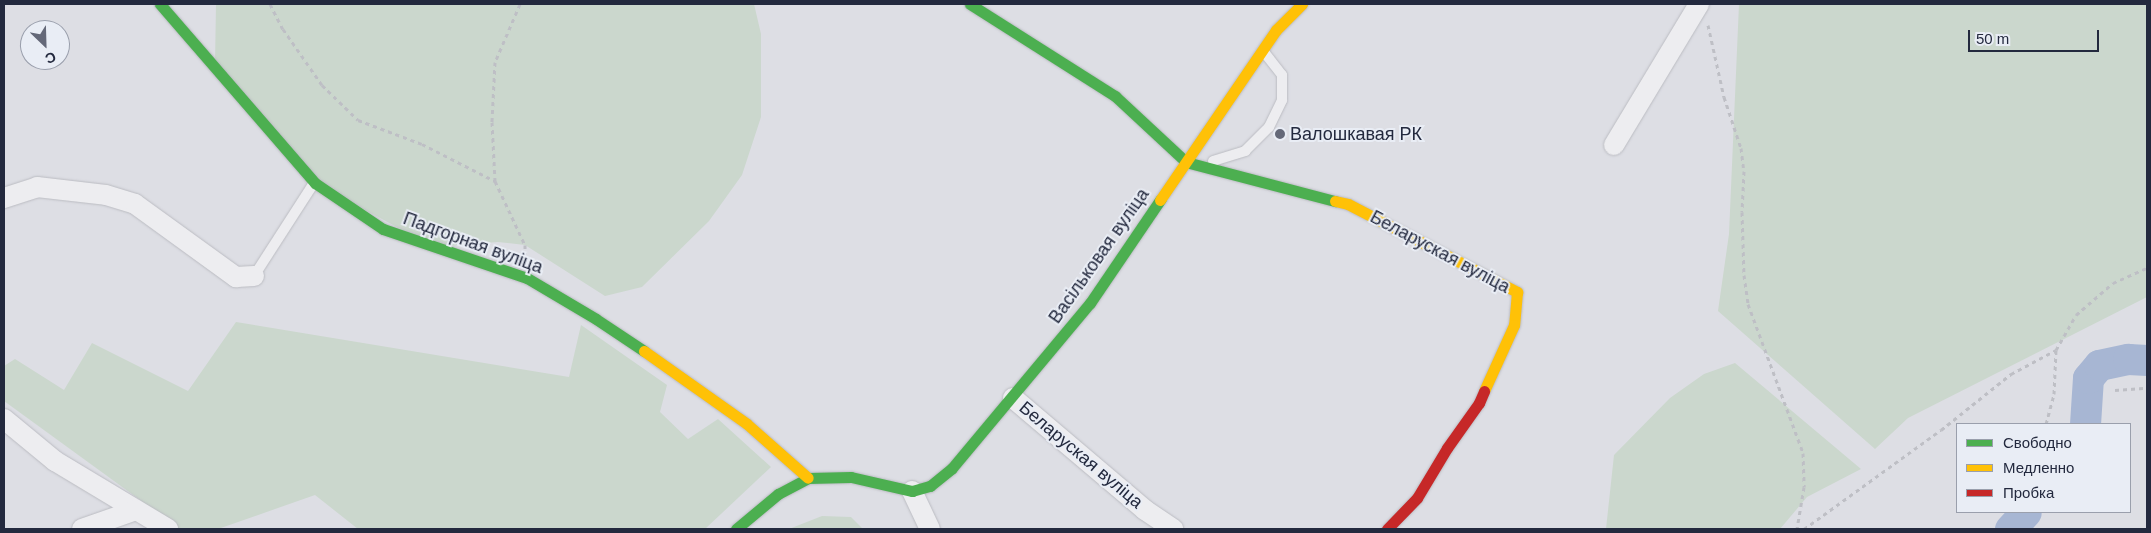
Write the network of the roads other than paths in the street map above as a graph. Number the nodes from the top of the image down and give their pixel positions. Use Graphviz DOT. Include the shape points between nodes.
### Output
graph roads {
  1 [pos="160,4"];
  2 [pos="970,4"];
  3 [pos="1299,5"];
  4 [pos="1702,12"];
  5 [pos="1262,50"];
  6 [pos="1614,145"];
  7 [pos="1186,162"];
  8 [pos="1200,166"];
  9 [pos="315,183"];
  10 [pos="4,198"];
  11 [pos="254,276"];
  12 [pos="1013,398"];
  13 [pos="4,419"];
  14 [pos="808,478"];
  15 [pos="903,489"];
  16 [pos="136,510"];
  17 [pos="82,529"];
  18 [pos="168,529"];
  19 [pos="736,529"];
  20 [pos="930,529"];
  21 [pos="1173,529"];
  22 [pos="1387,529"];
  1 -- 9 [label="street, Падгорная вуліца"];
  2 -- 7 [label="street" via="1115,96"];
  3 -- 5 [label="street, Васільковая вуліца"];
  4 -- 6 [label="street"];
  5 -- 7 [label="street, Васільковая вуліца"];
  5 -- 8 [label="lane" via="1282,75 1282,100 1269,127 1245,151"];
  7 -- 8 [label="street, Беларуская вуліца"];
  7 -- 12 [label="street, Васільковая вуліца" via="1090,303"];
  8 -- 22 [label="street, Беларуская вуліца" via="1348,204 1516,292 1514,325 1479,403 1417,498"];
  9 -- 11 [label="lane"];
  9 -- 14 [label="street, Падгорная вуліца" via="383,229 527,278 596,318 747,424"];
  10 -- 11 [label="street" via="37,187 106,195 135,204 236,277"];
  12 -- 15 [label="street, Васільковая вуліца" via="952,468 930,486"];
  12 -- 21 [label="street, Беларуская вуліца" via="1145,510"];
  13 -- 16 [label="street" via="55,461"];
  14 -- 15 [label="street" via="851,477"];
  14 -- 19 [label="street" via="778,494"];
  15 -- 20 [label="street"];
  16 -- 17 [label="street"];
  16 -- 18 [label="street"];
}
